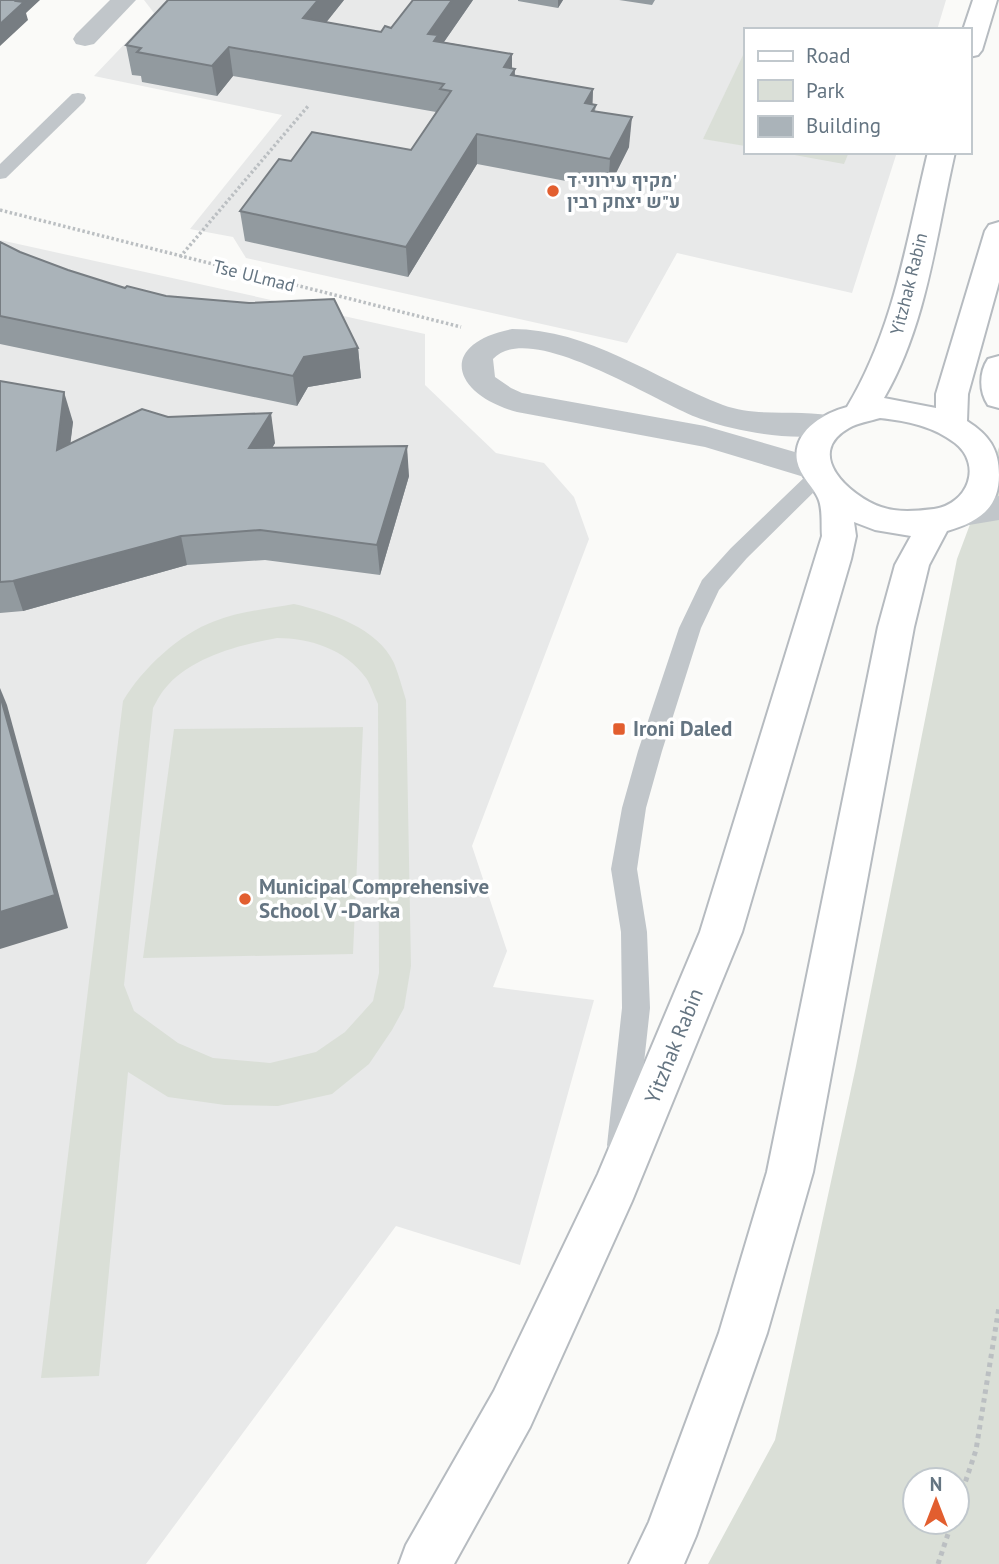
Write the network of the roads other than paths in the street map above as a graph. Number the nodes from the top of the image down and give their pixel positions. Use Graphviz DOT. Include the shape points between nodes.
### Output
graph roads {
  1 [pos="124,0"];
  2 [pos="985,0"];
  3 [pos="85,39"];
  4 [pos="971,44"];
  5 [pos="78,98"];
  6 [pos="942,154"];
  7 [pos="0,174"];
  8 [pos="999,231"];
  9 [pos="999,366"];
  10 [pos="589,376"];
  11 [pos="999,398"];
  12 [pos="554,409"];
  13 [pos="861,410"];
  14 [pos="829,425"];
  15 [pos="975,443"];
  16 [pos="822,481"];
  17 [pos="999,508"];
  18 [pos="946,519"];
  19 [pos="616,1186"];
  20 [pos="425,1564"];
  21 [pos="655,1564"];
  1 -- 3 [label="street"];
  2 -- 4 [label="main road"];
  5 -- 7 [label="lane"];
  6 -- 13 [label="main road, Yitzhak Rabin" via="898,332 881,377"];
  8 -- 15 [label="main road" via="952,394"];
  9 -- 11 [label="main road"];
  10 -- 12 [label="street"];
  10 -- 12 [label="street" via="581,351 559,345 509,339 483,349 477,377 497,395"];
  10 -- 14 [label="street" via="734,419"];
  12 -- 16 [label="street" via="768,452"];
  13 -- 14 [label="main road"];
  13 -- 15 [label="main road" via="898,408 935,416"];
  14 -- 16 [label="main road" via="814,445"];
  15 -- 18 [label="main road" via="987,476 983,492 973,505"];
  16 -- 18 [label="main road" via="861,513 892,523"];
  16 -- 19 [label="main road, Yitzhak Rabin" via="839,536 834,559 721,933"];
  16 -- 19 [label="lane" via="739,553 710,586 690,628 650,751 624,869 634,932 636,1008"];
  17 -- 18 [label="street"];
  18 -- 21 [label="main road" via="922,542 896,627 790,1172 743,1333 670,1536"];
  19 -- 20 [label="main road, Yitzhak Rabin" via="512,1409"];
}
